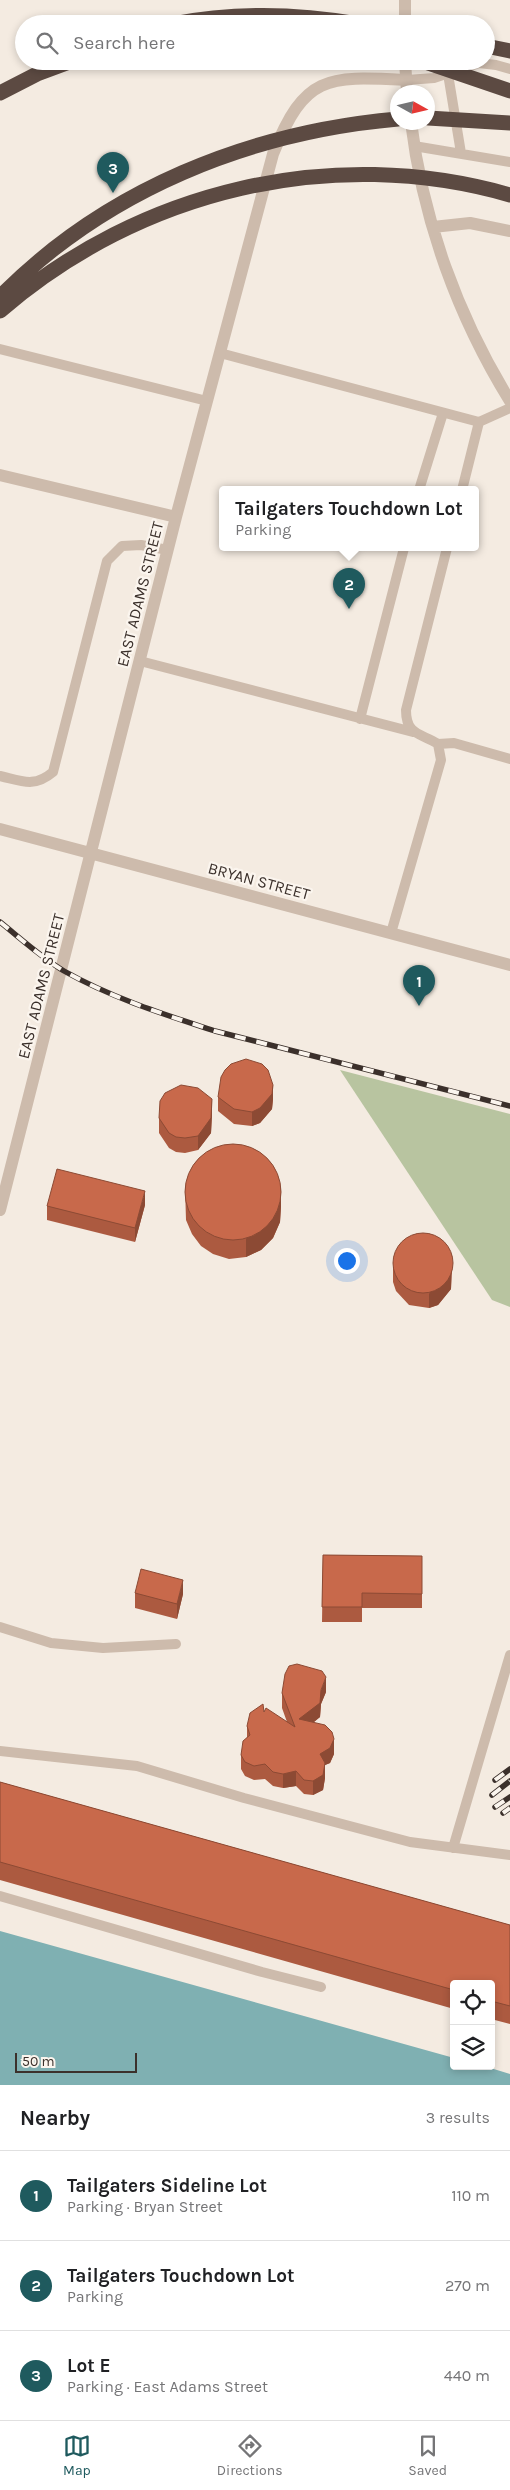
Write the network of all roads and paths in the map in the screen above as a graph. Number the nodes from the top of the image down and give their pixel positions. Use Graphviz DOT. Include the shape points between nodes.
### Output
graph roads {
  1 [pos="405,0"];
  2 [pos="405,15"];
  3 [pos="495,48"];
  4 [pos="510,51"];
  5 [pos="495,65"];
  6 [pos="48,70"];
  7 [pos="406,70"];
  8 [pos="448,70"];
  9 [pos="459,70"];
  10 [pos="510,70"];
  11 [pos="448,74"];
  12 [pos="395,85"];
  13 [pos="407,85"];
  14 [pos="410,85"];
  15 [pos="510,91"];
  16 [pos="0,93"];
  17 [pos="435,118"];
  18 [pos="390,120"];
  19 [pos="510,122"];
  20 [pos="411,130"];
  21 [pos="414,146"];
  22 [pos="461,153"];
  23 [pos="510,162"];
  24 [pos="510,195"];
  25 [pos="433,227"];
  26 [pos="510,231"];
  27 [pos="0,297"];
  28 [pos="0,311"];
  29 [pos="0,349"];
  30 [pos="220,353"];
  31 [pos="207,400"];
  32 [pos="510,401"];
  33 [pos="510,408"];
  34 [pos="443,413"];
  35 [pos="480,422"];
  36 [pos="0,475"];
  37 [pos="420,486"];
  38 [pos="463,486"];
  39 [pos="176,517"];
  40 [pos="168,550"];
  41 [pos="403,551"];
  42 [pos="446,551"];
  43 [pos="140,661"];
  44 [pos="360,719"];
  45 [pos="413,732"];
  46 [pos="438,744"];
  47 [pos="510,759"];
  48 [pos="0,776"];
  49 [pos="0,829"];
  50 [pos="91,852"];
  51 [pos="391,933"];
  52 [pos="510,966"];
  53 [pos="0,1210"];
  54 [pos="0,1627"];
  55 [pos="176,1644"];
  56 [pos="510,1655"];
  57 [pos="0,1751"];
  58 [pos="453,1848"];
  59 [pos="510,1855"];
  60 [pos="0,1896"];
  61 [pos="321,1987"];
  1 -- 2 [label="street"];
  3 -- 4 [label="highway"];
  5 -- 10 [label="lane"];
  6 -- 16 [label="highway"];
  7 -- 13 [label="street"];
  8 -- 15 [label="highway, bridge"];
  9 -- 11 [label="lane"];
  11 -- 14 [label="lane"];
  11 -- 22 [label="lane"];
  12 -- 30 [label="street, EAST ADAMS STREET" via="335,80 305,95 292,113 266,175"];
  17 -- 19 [label="highway, bridge"];
  18 -- 27 [label="highway, bridge" via="284,137 234,152 172,177 86,226"];
  20 -- 21 [label="street"];
  21 -- 22 [label="lane"];
  21 -- 25 [label="street"];
  22 -- 23 [label="lane"];
  24 -- 28 [label="highway, bridge" via="459,183 380,175 318,176 250,186 180,205 111,235 56,267"];
  25 -- 26 [label="street" via="470,223"];
  25 -- 32 [label="street" via="470,327"];
  29 -- 31 [label="lane"];
  30 -- 31 [label="street, EAST ADAMS STREET"];
  30 -- 34 [label="lane"];
  31 -- 39 [label="street, EAST ADAMS STREET"];
  33 -- 35 [label="lane"];
  34 -- 35 [label="lane"];
  34 -- 37 [label="lane"];
  35 -- 38 [label="lane"];
  36 -- 39 [label="street"];
  39 -- 40 [label="street, EAST ADAMS STREET"];
  40 -- 43 [label="street, EAST ADAMS STREET"];
  40 -- 48 [label="lane" via="141,545 122,546 107,561 53,772 42,781 28,783"];
  41 -- 44 [label="lane"];
  42 -- 45 [label="lane" via="406,710 406,722"];
  43 -- 44 [label="lane"];
  43 -- 50 [label="street, EAST ADAMS STREET"];
  44 -- 45 [label="lane"];
  45 -- 46 [label="lane"];
  46 -- 47 [label="lane" via="454,743"];
  46 -- 51 [label="lane" via="440,760"];
  49 -- 50 [label="street, BRYAN STREET"];
  50 -- 51 [label="street, BRYAN STREET"];
  50 -- 53 [label="street, EAST ADAMS STREET"];
  51 -- 52 [label="street, BRYAN STREET"];
  54 -- 55 [label="lane" via="51,1643 103,1648"];
  56 -- 58 [label="lane"];
  57 -- 58 [label="lane" via="137,1766 363,1830 410,1842"];
  58 -- 59 [label="lane"];
  60 -- 61 [label="lane"];
}
